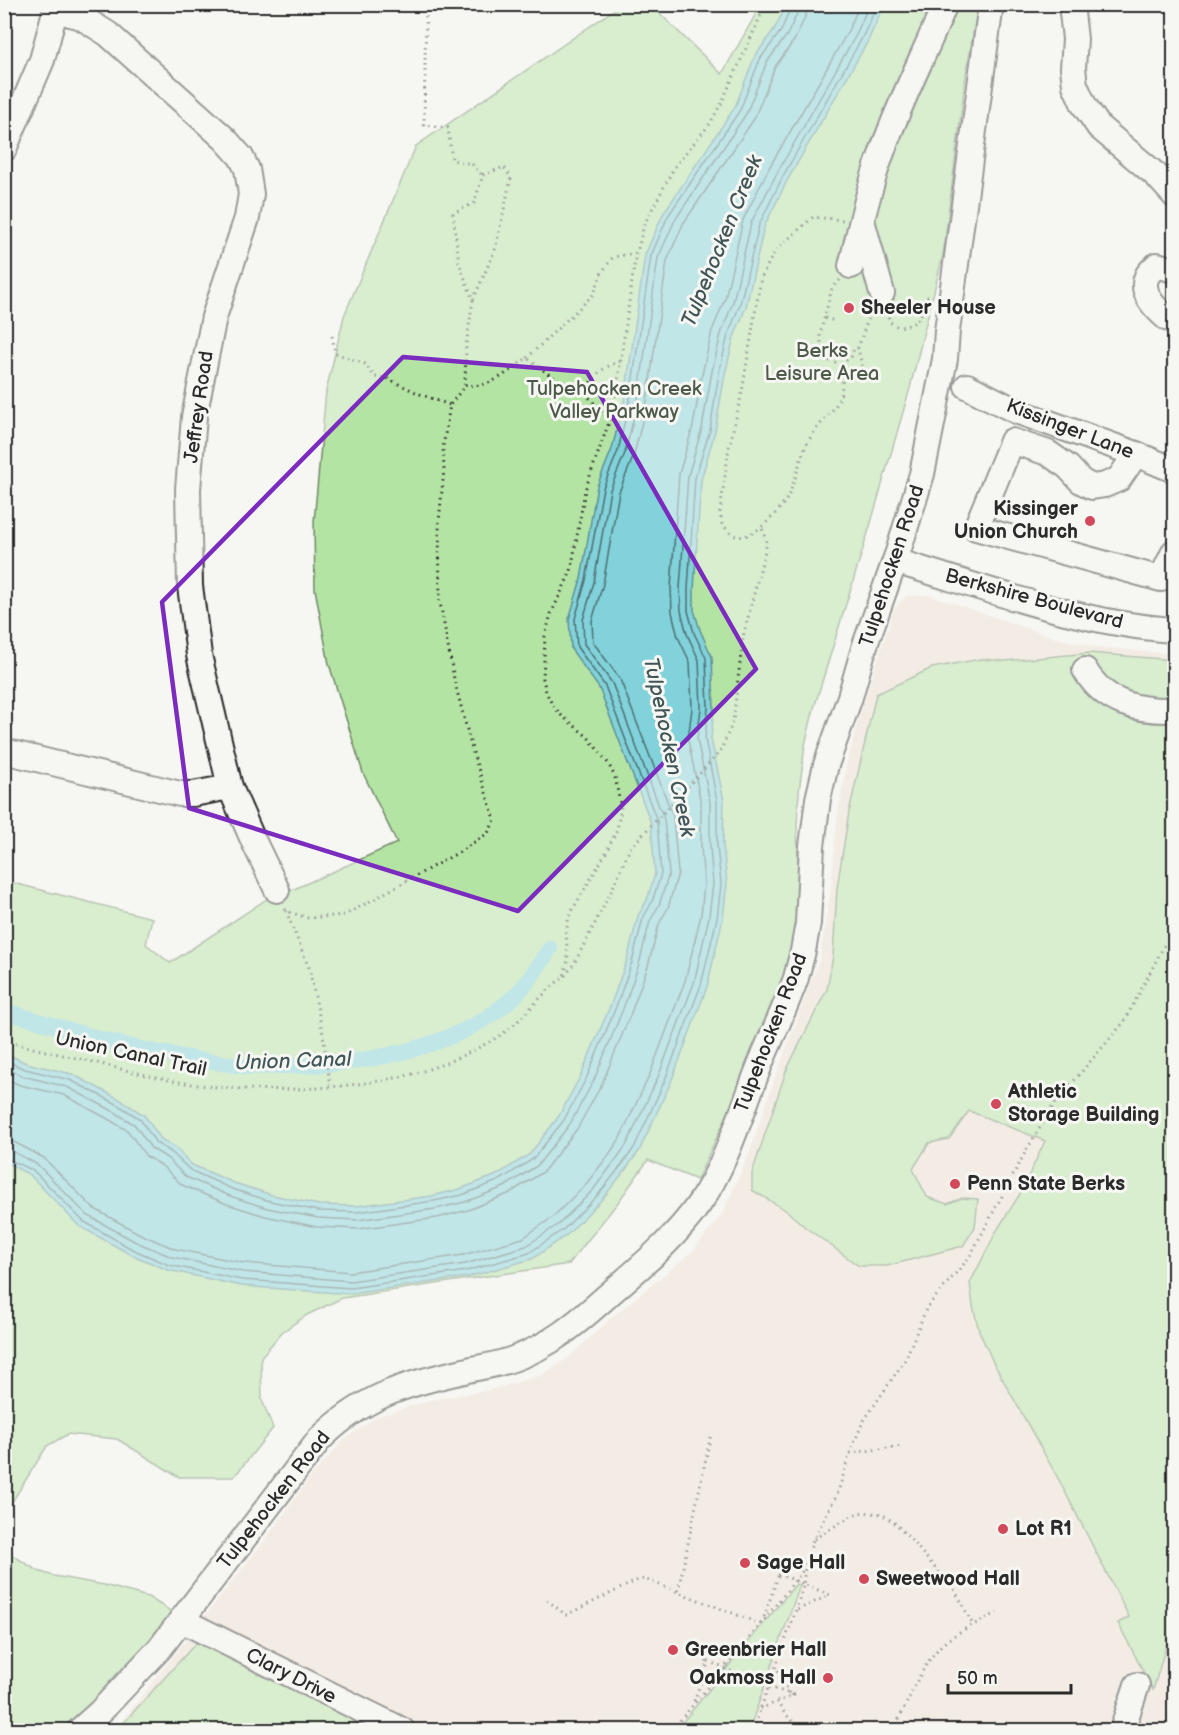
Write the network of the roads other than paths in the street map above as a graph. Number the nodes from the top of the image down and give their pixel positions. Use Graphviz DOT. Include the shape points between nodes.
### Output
graph roads {
  1 [pos="945,4"];
  2 [pos="991,4"];
  3 [pos="1071,4"];
  4 [pos="57,7"];
  5 [pos="4,149"];
  6 [pos="1174,195"];
  7 [pos="862,222"];
  8 [pos="851,266"];
  9 [pos="1174,270"];
  10 [pos="882,293"];
  11 [pos="1168,319"];
  12 [pos="967,386"];
  13 [pos="1136,454"];
  14 [pos="1174,470"];
  15 [pos="1174,552"];
  16 [pos="896,557"];
  17 [pos="1174,630"];
  18 [pos="1085,670"];
  19 [pos="1171,710"];
  20 [pos="4,751"];
  21 [pos="230,788"];
  22 [pos="282,901"];
  23 [pos="181,1620"];
  24 [pos="1137,1685"];
  25 [pos="80,1731"];
  26 [pos="402,1731"];
  27 [pos="1122,1731"];
  1 -- 7 [label="street" via="902,99 879,160"];
  2 -- 16 [label="street, Tulpehocken Road" via="945,359 922,474"];
  3 -- 6 [label="street" via="1075,86 1084,105 1099,127"];
  4 -- 5 [label="street" via="42,60"];
  4 -- 21 [label="street, Jeffrey Road" via="108,34 225,139 241,157 250,180 250,205 214,317 200,380 188,489 194,619"];
  7 -- 8 [label="street"];
  7 -- 10 [label="street"];
  9 -- 11 [label="street" via="1157,265 1146,278 1153,306"];
  12 -- 13 [label="street, Kissinger Lane" via="1016,411"];
  13 -- 14 [label="street, Kissinger Lane"];
  13 -- 15 [label="street" via="1119,480 1092,487 1047,453 1012,441 976,528 1161,579"];
  16 -- 17 [label="street, Berkshire Boulevard" via="1073,613"];
  16 -- 23 [label="street, Tulpehocken Road" via="826,765 812,846 808,923 796,978 728,1147 700,1203 654,1254 545,1346 504,1362 396,1389 354,1409 335,1424"];
  18 -- 19 [label="street" via="1103,693 1120,703"];
  20 -- 21 [label="street" via="180,794"];
  21 -- 22 [label="street, Jeffrey Road"];
  23 -- 25 [label="street, Tulpehocken Road" via="147,1664"];
  23 -- 26 [label="street, Clary Drive"];
  24 -- 27 [label="street"];
}
